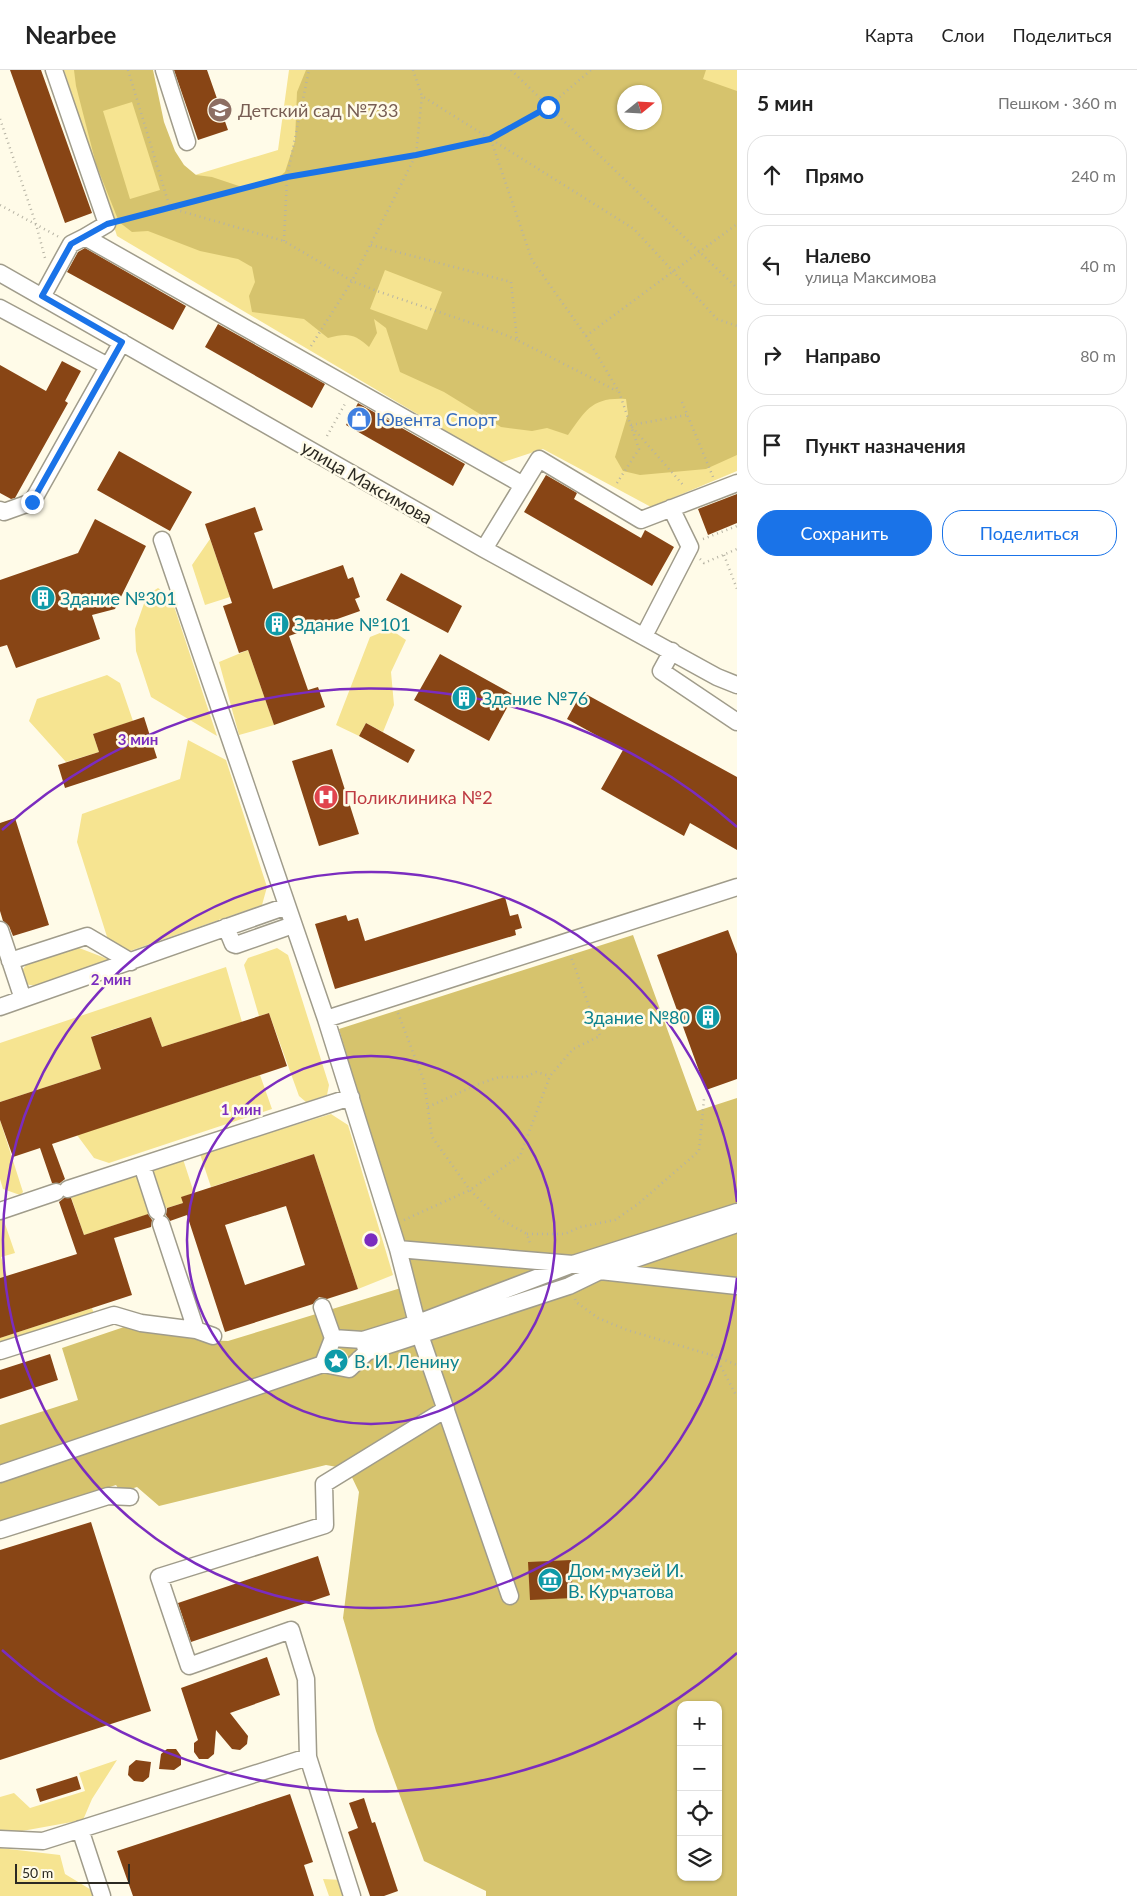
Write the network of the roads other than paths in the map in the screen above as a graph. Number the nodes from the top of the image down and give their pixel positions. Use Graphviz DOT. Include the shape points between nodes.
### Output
graph roads {
  1 [pos="54,70"];
  2 [pos="164,70"];
  3 [pos="186,142"];
  4 [pos="78,241"];
  5 [pos="0,273"];
  6 [pos="42,296"];
  7 [pos="0,308"];
  8 [pos="122,342"];
  9 [pos="108,366"];
  10 [pos="737,483"];
  11 [pos="523,484"];
  12 [pos="671,508"];
  13 [pos="0,510"];
  14 [pos="162,540"];
  15 [pos="484,549"];
  16 [pos="644,636"];
  17 [pos="672,651"];
  18 [pos="737,685"];
  19 [pos="737,722"];
  20 [pos="737,886"];
  21 [pos="287,906"];
  22 [pos="293,924"];
  23 [pos="226,927"];
  24 [pos="0,930"];
  25 [pos="10,962"];
  26 [pos="130,962"];
  27 [pos="22,999"];
  28 [pos="0,1007"];
  29 [pos="326,1019"];
  30 [pos="351,1097"];
  31 [pos="142,1165"];
  32 [pos="0,1211"];
  33 [pos="737,1212"];
  34 [pos="737,1224"];
  35 [pos="398,1249"];
  36 [pos="573,1264"];
  37 [pos="600,1271"];
  38 [pos="737,1286"];
  39 [pos="322,1307"];
  40 [pos="419,1329"];
  41 [pos="196,1330"];
  42 [pos="213,1336"];
  43 [pos="333,1338"];
  44 [pos="365,1346"];
  45 [pos="0,1351"];
  46 [pos="323,1364"];
  47 [pos="446,1409"];
  48 [pos="0,1474"];
  49 [pos="130,1498"];
  50 [pos="0,1530"];
  51 [pos="510,1596"];
  52 [pos="308,1757"];
  53 [pos="80,1829"];
  54 [pos="0,1839"];
  55 [pos="102,1896"];
  56 [pos="352,1896"];
  1 -- 4 [label="street" via="107,224"];
  2 -- 3 [label="street"];
  4 -- 6 [label="street"];
  4 -- 11 [label="street" via="302,360"];
  5 -- 6 [label="street, улица Максимова"];
  6 -- 8 [label="street, улица Максимова"];
  7 -- 9 [label="street"];
  8 -- 9 [label="street"];
  8 -- 15 [label="street, улица Максимова"];
  9 -- 13 [label="street" via="32,502 4,512"];
  10 -- 12 [label="street"];
  11 -- 12 [label="street" via="538,459 641,520"];
  11 -- 15 [label="street"];
  12 -- 16 [label="street" via="689,546"];
  14 -- 21 [label="street"];
  15 -- 16 [label="street, улица Максимова"];
  16 -- 17 [label="street, улица Максимова"];
  17 -- 18 [label="street, улица Максимова"];
  17 -- 19 [label="street" via="660,671"];
  20 -- 29 [label="street"];
  21 -- 22 [label="street"];
  21 -- 23 [label="street"];
  22 -- 23 [label="street" via="236,945"];
  22 -- 29 [label="street"];
  23 -- 26 [label="street"];
  24 -- 25 [label="street"];
  25 -- 26 [label="street" via="87,936"];
  25 -- 27 [label="street"];
  26 -- 27 [label="street"];
  27 -- 28 [label="street"];
  29 -- 30 [label="street"];
  30 -- 31 [label="street"];
  30 -- 35 [label="street"];
  31 -- 32 [label="street"];
  31 -- 41 [label="street"];
  33 -- 36 [label="street"];
  34 -- 37 [label="street"];
  35 -- 36 [label="street"];
  35 -- 40 [label="street"];
  36 -- 37 [label="street"];
  36 -- 40 [label="street"];
  37 -- 38 [label="street"];
  37 -- 40 [label="street" via="569,1286"];
  39 -- 43 [label="street"];
  40 -- 44 [label="street"];
  40 -- 47 [label="street"];
  41 -- 42 [label="street"];
  41 -- 45 [label="street" via="141,1323 114,1315"];
  43 -- 44 [label="street"];
  43 -- 46 [label="street"];
  44 -- 46 [label="street" via="349,1369"];
  46 -- 48 [label="street"];
  47 -- 51 [label="street"];
  47 -- 52 [label="street" via="324,1484 325,1525 159,1578 189,1666 291,1630 306,1679"];
  49 -- 50 [label="street" via="108,1496"];
  52 -- 53 [label="street"];
  52 -- 56 [label="street"];
  53 -- 54 [label="street" via="43,1841"];
  53 -- 55 [label="street"];
}
